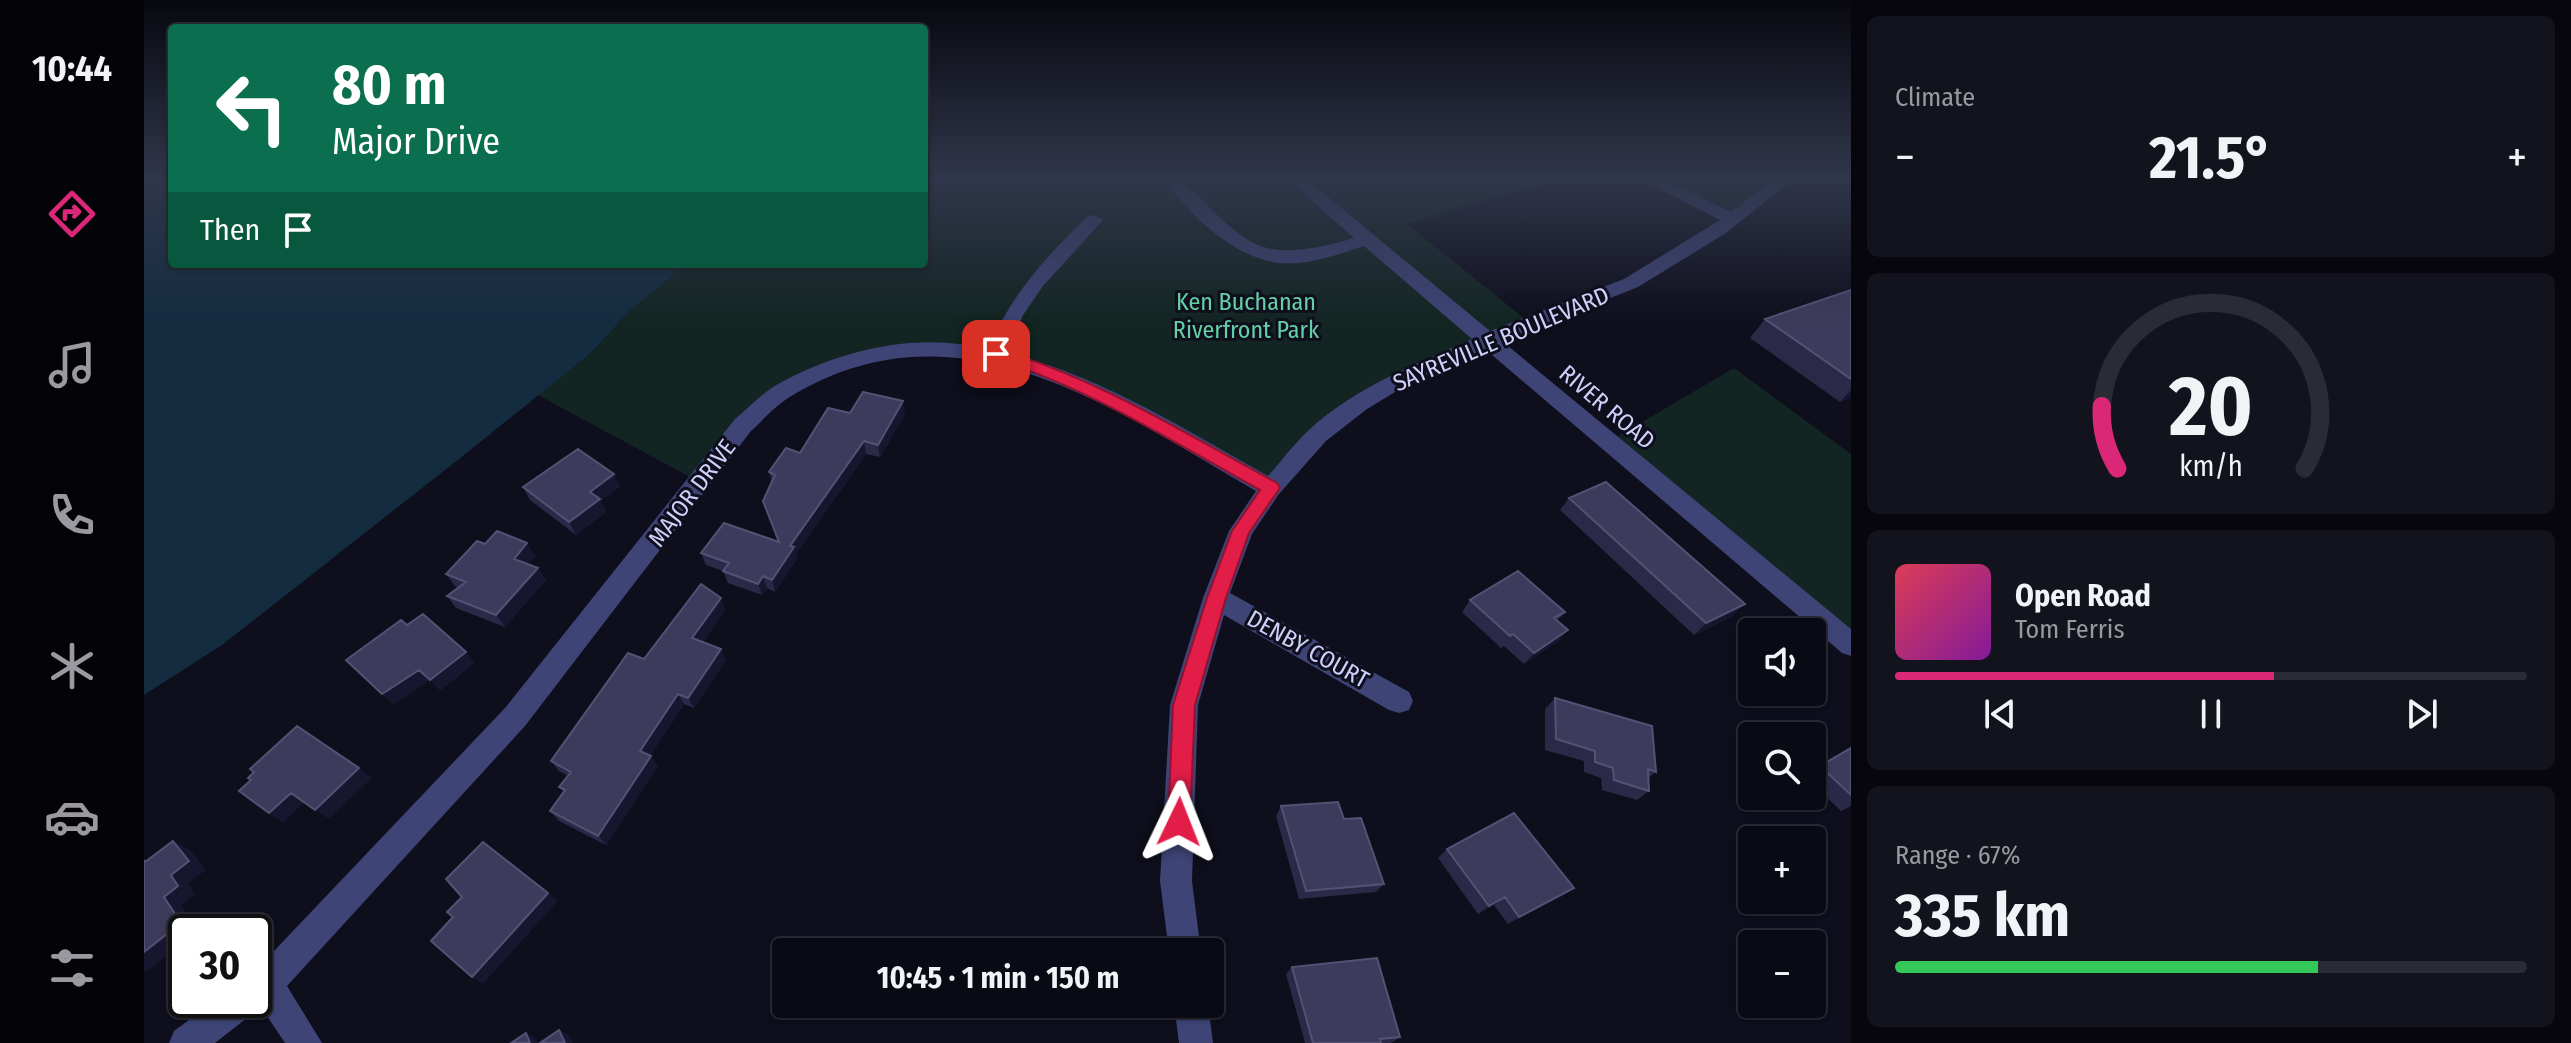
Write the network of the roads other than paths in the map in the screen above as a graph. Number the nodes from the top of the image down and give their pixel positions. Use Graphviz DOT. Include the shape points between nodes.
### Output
graph roads {
  1 [pos="1088,226"];
  2 [pos="1220,226"];
  3 [pos="1350,226"];
  4 [pos="1721,226"];
  5 [pos="1367,240"];
  6 [pos="1487,340"];
  7 [pos="996,354"];
  8 [pos="1271,488"];
  9 [pos="1216,598"];
  10 [pos="1851,645"];
  11 [pos="1399,701"];
  12 [pos="1183,938"];
  13 [pos="272,974"];
  14 [pos="272,1009"];
  15 [pos="220,1018"];
  16 [pos="1193,1018"];
  17 [pos="186,1043"];
  18 [pos="305,1043"];
  19 [pos="1196,1043"];
  1 -- 7 [label="street" via="1028,289"];
  2 -- 5 [label="street" via="1240,245 1269,258 1298,258"];
  3 -- 5 [label="street, RIVER ROAD"];
  4 -- 6 [label="street, SAYREVILLE BOULEVARD" via="1631,283"];
  5 -- 6 [label="street, RIVER ROAD"];
  6 -- 8 [label="street, SAYREVILLE BOULEVARD" via="1359,404 1318,435"];
  6 -- 10 [label="street, RIVER ROAD"];
  7 -- 8 [label="street, MAJOR DRIVE" via="1042,368 1121,406"];
  7 -- 13 [label="street, MAJOR DRIVE" via="927,347 892,350 818,372 778,394 743,425 515,717"];
  8 -- 9 [label="street, SAYREVILLE BOULEVARD" via="1241,531"];
  9 -- 11 [label="street, DENBY COURT"];
  9 -- 12 [label="street, SAYREVILLE BOULEVARD" via="1184,705 1176,881"];
  14 -- 18 [label="street"];
  15 -- 17 [label="street, MAJOR DRIVE"];
  16 -- 19 [label="street"];
}
